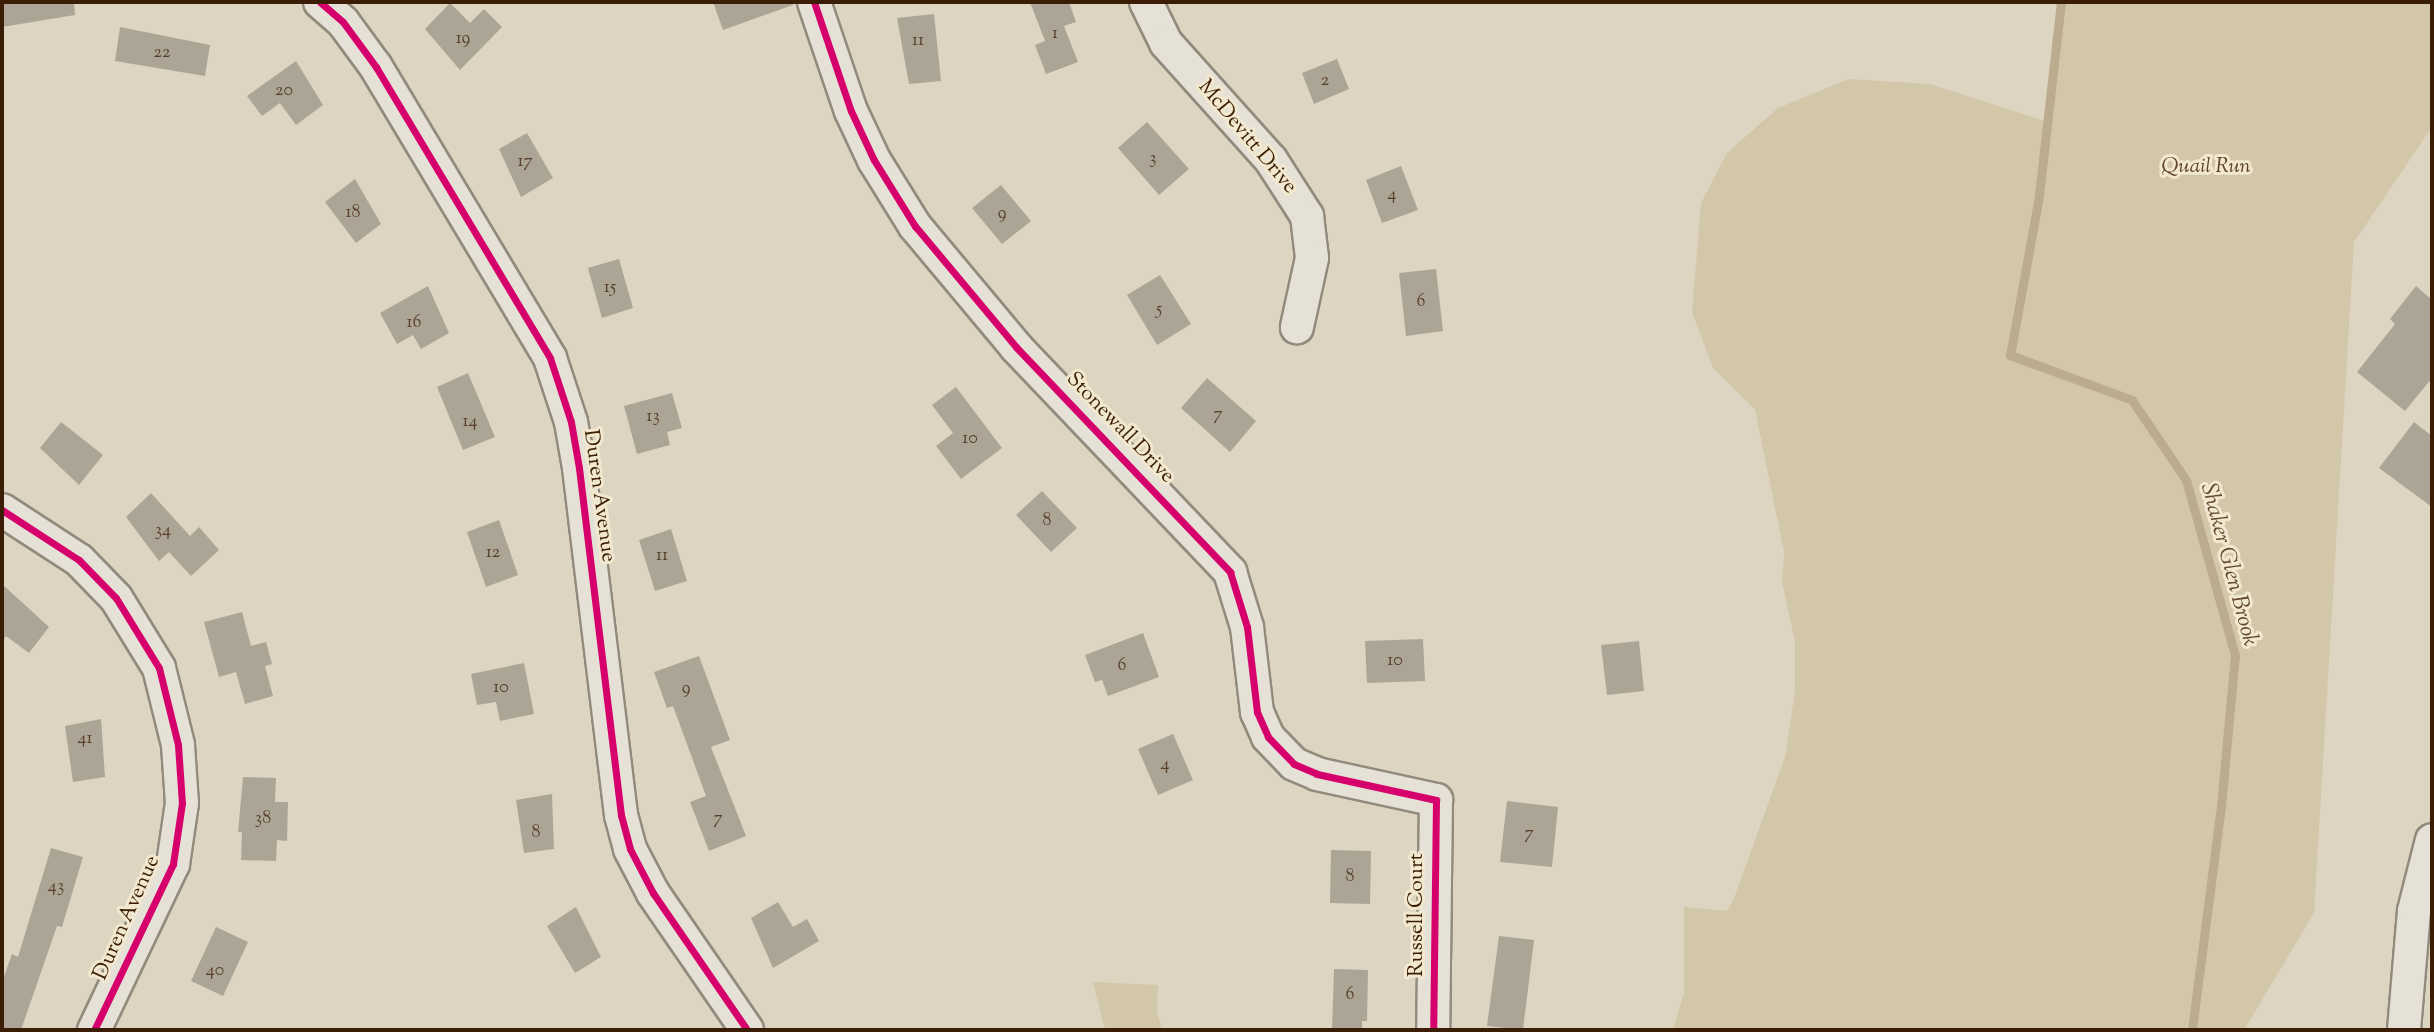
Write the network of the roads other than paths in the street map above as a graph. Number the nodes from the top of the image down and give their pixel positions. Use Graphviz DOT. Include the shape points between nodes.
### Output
graph roads {
  1 [pos="320,2"];
  2 [pos="814,2"];
  3 [pos="1146,2"];
  4 [pos="1297,327"];
  5 [pos="2,510"];
  6 [pos="1436,800"];
  7 [pos="2432,840"];
  8 [pos="94,1030"];
  9 [pos="747,1030"];
  10 [pos="1433,1030"];
  11 [pos="2404,1030"];
  1 -- 9 [label="street, Duren Avenue" via="343,22 376,67 550,358 571,422 579,468 621,815 630,849 653,893"];
  2 -- 6 [label="street, Stonewall Drive" via="851,111 874,160 915,226 1016,347 1230,572 1247,626 1256,712 1268,737 1294,764 1317,774"];
  3 -- 4 [label="street, McDevitt Drive" via="1166,43 1271,160 1307,216 1312,258"];
  5 -- 8 [label="street, Duren Avenue" via="79,560 117,598 159,668 178,745 182,803 173,864"];
  6 -- 10 [label="street, Russell Court"];
  7 -- 11 [label="street" via="2414,911"];
}
